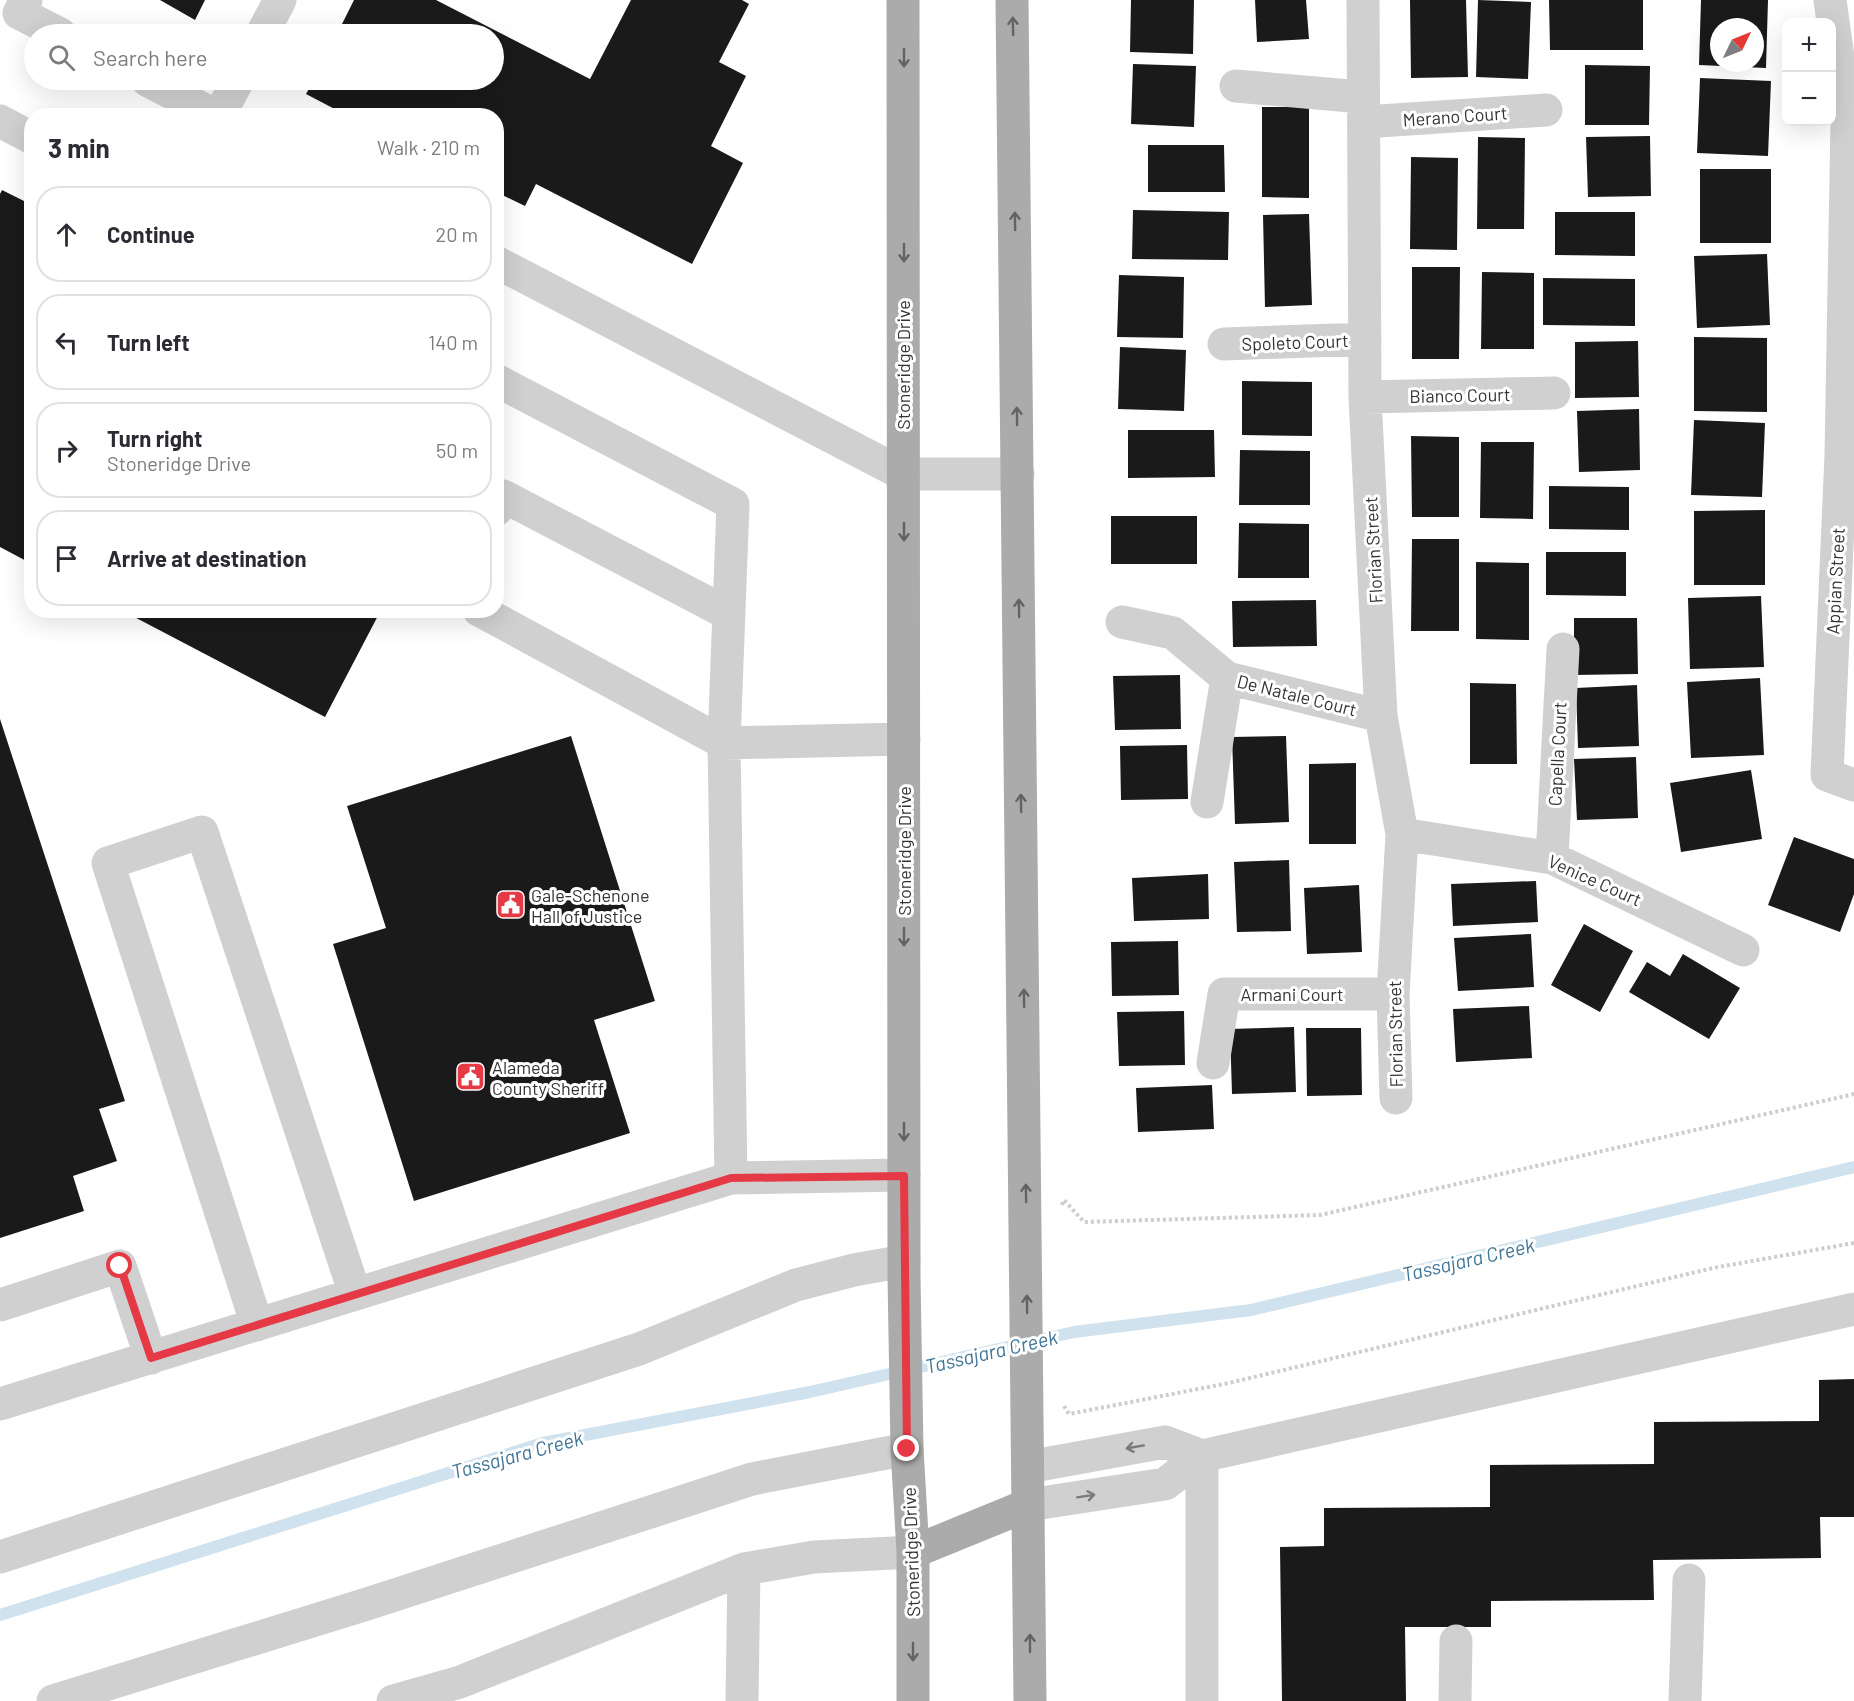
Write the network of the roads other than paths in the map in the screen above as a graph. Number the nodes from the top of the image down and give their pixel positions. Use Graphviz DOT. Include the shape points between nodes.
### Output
graph roads {
  1 [pos="26,0"];
  2 [pos="280,0"];
  3 [pos="903,0"];
  4 [pos="1012,0"];
  5 [pos="1363,0"];
  6 [pos="1830,0"];
  7 [pos="40,24"];
  8 [pos="267,24"];
  9 [pos="1236,86"];
  10 [pos="167,90"];
  11 [pos="232,90"];
  12 [pos="202,108"];
  13 [pos="222,108"];
  14 [pos="1363,109"];
  15 [pos="1546,110"];
  16 [pos="0,122"];
  17 [pos="1850,122"];
  18 [pos="24,134"];
  19 [pos="504,266"];
  20 [pos="1365,339"];
  21 [pos="1224,344"];
  22 [pos="504,384"];
  23 [pos="1554,393"];
  24 [pos="1365,397"];
  25 [pos="1847,454"];
  26 [pos="903,474"];
  27 [pos="1018,474"];
  28 [pos="504,497"];
  29 [pos="729,614"];
  30 [pos="493,618"];
  31 [pos="1122,622"];
  32 [pos="1563,649"];
  33 [pos="1227,678"];
  34 [pos="1381,716"];
  35 [pos="904,739"];
  36 [pos="724,743"];
  37 [pos="1854,785"];
  38 [pos="1207,802"];
  39 [pos="1402,834"];
  40 [pos="1552,858"];
  41 [pos="1743,950"];
  42 [pos="1393,994"];
  43 [pos="1213,1063"];
  44 [pos="1396,1098"];
  45 [pos="904,1176"];
  46 [pos="731,1178"];
  47 [pos="904,1269"];
  48 [pos="355,1294"];
  49 [pos="0,1305"];
  50 [pos="1854,1309"];
  51 [pos="257,1325"];
  52 [pos="151,1358"];
  53 [pos="0,1404"];
  54 [pos="907,1445"];
  55 [pos="1202,1456"];
  56 [pos="1028,1467"];
  57 [pos="1028,1505"];
  58 [pos="914,1552"];
  59 [pos="0,1557"];
  60 [pos="744,1569"];
  61 [pos="1689,1580"];
  62 [pos="1456,1641"];
  63 [pos="463,1692"];
  64 [pos="53,1701"];
  65 [pos="393,1701"];
  66 [pos="742,1701"];
  67 [pos="913,1701"];
  68 [pos="1030,1701"];
  69 [pos="1202,1701"];
  70 [pos="1455,1701"];
  71 [pos="1685,1701"];
  1 -- 7 [label="street" via="19,13"];
  2 -- 8 [label="street"];
  3 -- 26 [label="main road, Stoneridge Drive, one-way"];
  27 -- 4 [label="main road, one-way"];
  5 -- 14 [label="street, Florian Street"];
  6 -- 17 [label="street, Appian Street"];
  9 -- 14 [label="street, Merano Court"];
  10 -- 12 [label="street"];
  11 -- 13 [label="street"];
  14 -- 15 [label="street, Merano Court"];
  14 -- 20 [label="street, Florian Street"];
  16 -- 18 [label="street"];
  17 -- 25 [label="street, Appian Street"];
  19 -- 26 [label="street"];
  20 -- 21 [label="street, Spoleto Court"];
  20 -- 24 [label="street, Florian Street"];
  22 -- 29 [label="street" via="733,504"];
  23 -- 24 [label="street, Bianco Court"];
  24 -- 34 [label="street, Florian Street"];
  25 -- 37 [label="street, Appian Street" via="1827,775"];
  26 -- 27 [label="street"];
  26 -- 35 [label="main road, Stoneridge Drive, one-way"];
  56 -- 27 [label="main road, one-way"];
  28 -- 29 [label="street"];
  29 -- 36 [label="street"];
  30 -- 36 [label="street"];
  31 -- 33 [label="street, De Natale Court" via="1173,633"];
  32 -- 40 [label="street, Capella Court"];
  33 -- 34 [label="street, De Natale Court"];
  33 -- 38 [label="street"];
  34 -- 39 [label="street, Florian Street"];
  35 -- 36 [label="street"];
  35 -- 45 [label="main road, Stoneridge Drive, one-way"];
  36 -- 46 [label="street"];
  39 -- 40 [label="street, Venice Court"];
  39 -- 42 [label="street, Florian Street"];
  40 -- 41 [label="street, Venice Court"];
  42 -- 43 [label="street, Armani Court" via="1224,994"];
  42 -- 44 [label="street, Florian Street"];
  45 -- 46 [label="street"];
  45 -- 47 [label="main road, Stoneridge Drive"];
  46 -- 48 [label="street"];
  47 -- 54 [label="main road, Stoneridge Drive"];
  47 -- 59 [label="street" via="854,1270 796,1285 639,1349"];
  48 -- 51 [label="street"];
  48 -- 51 [label="street" via="202,832 108,863"];
  49 -- 52 [label="street" via="120,1266"];
  50 -- 55 [label="street"];
  51 -- 52 [label="street"];
  52 -- 53 [label="street"];
  54 -- 58 [label="main road, Stoneridge Drive"];
  54 -- 64 [label="street" via="752,1479"];
  55 -- 56 [label="street, one-way" via="1165,1442"];
  57 -- 55 [label="street, one-way" via="1165,1484"];
  55 -- 69 [label="street"];
  56 -- 57 [label="main road"];
  57 -- 58 [label="main road"];
  68 -- 57 [label="main road, one-way"];
  58 -- 60 [label="street" via="814,1557"];
  58 -- 67 [label="main road, Stoneridge Drive, one-way"];
  60 -- 63 [label="street"];
  60 -- 66 [label="street"];
  61 -- 71 [label="street"];
  62 -- 70 [label="street"];
  63 -- 65 [label="street"];
}
